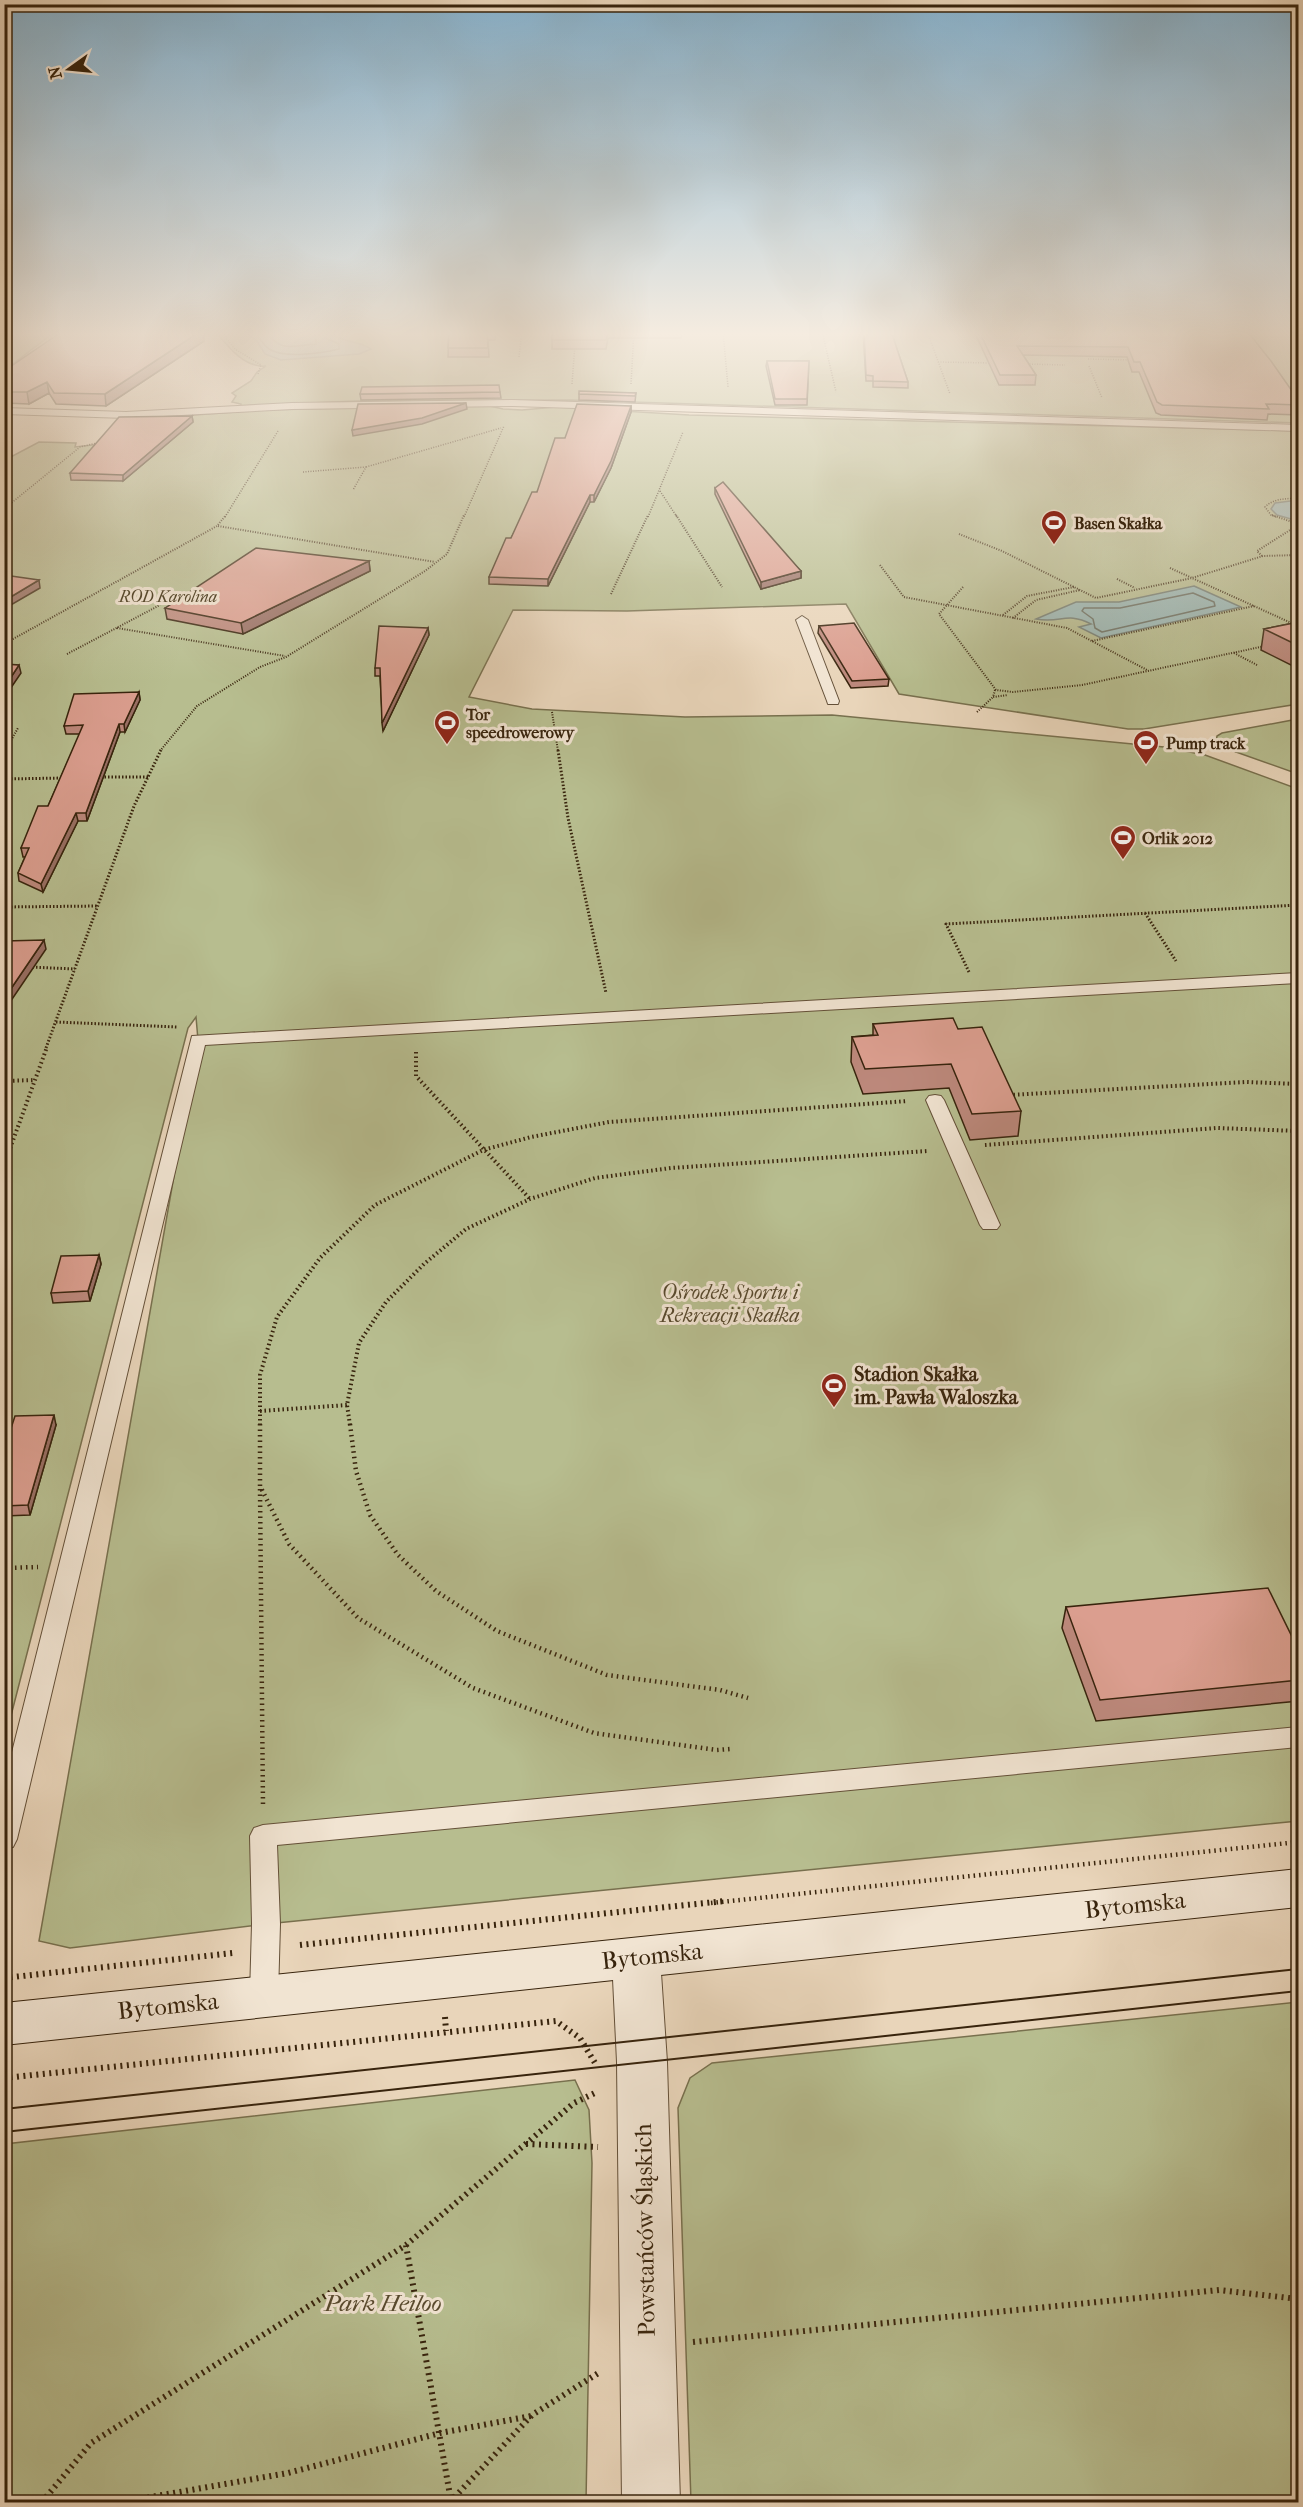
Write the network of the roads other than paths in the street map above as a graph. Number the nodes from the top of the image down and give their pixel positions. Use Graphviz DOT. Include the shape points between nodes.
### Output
graph roads {
  1 [pos="802,620"];
  2 [pos="833,701"];
  3 [pos="1299,978"];
  4 [pos="935,1100"];
  5 [pos="990,1225"];
  6 [pos="1299,1737"];
  7 [pos="4,1839"];
  8 [pos="1299,1888"];
  9 [pos="636,1958"];
  10 [pos="264,1995"];
  11 [pos="4,2024"];
  12 [pos="651,2502"];
  1 -- 2 [label="lane"];
  3 -- 7 [label="lane" via="198,1040"];
  4 -- 5 [label="lane"];
  6 -- 10 [label="lane" via="263,1836"];
  8 -- 9 [label="main road, Bytomska"];
  9 -- 10 [label="main road, Bytomska"];
  9 -- 12 [label="main road, Powstańców Śląskich" via="642,2062 628,2356"];
  10 -- 11 [label="main road, Bytomska"];
}
